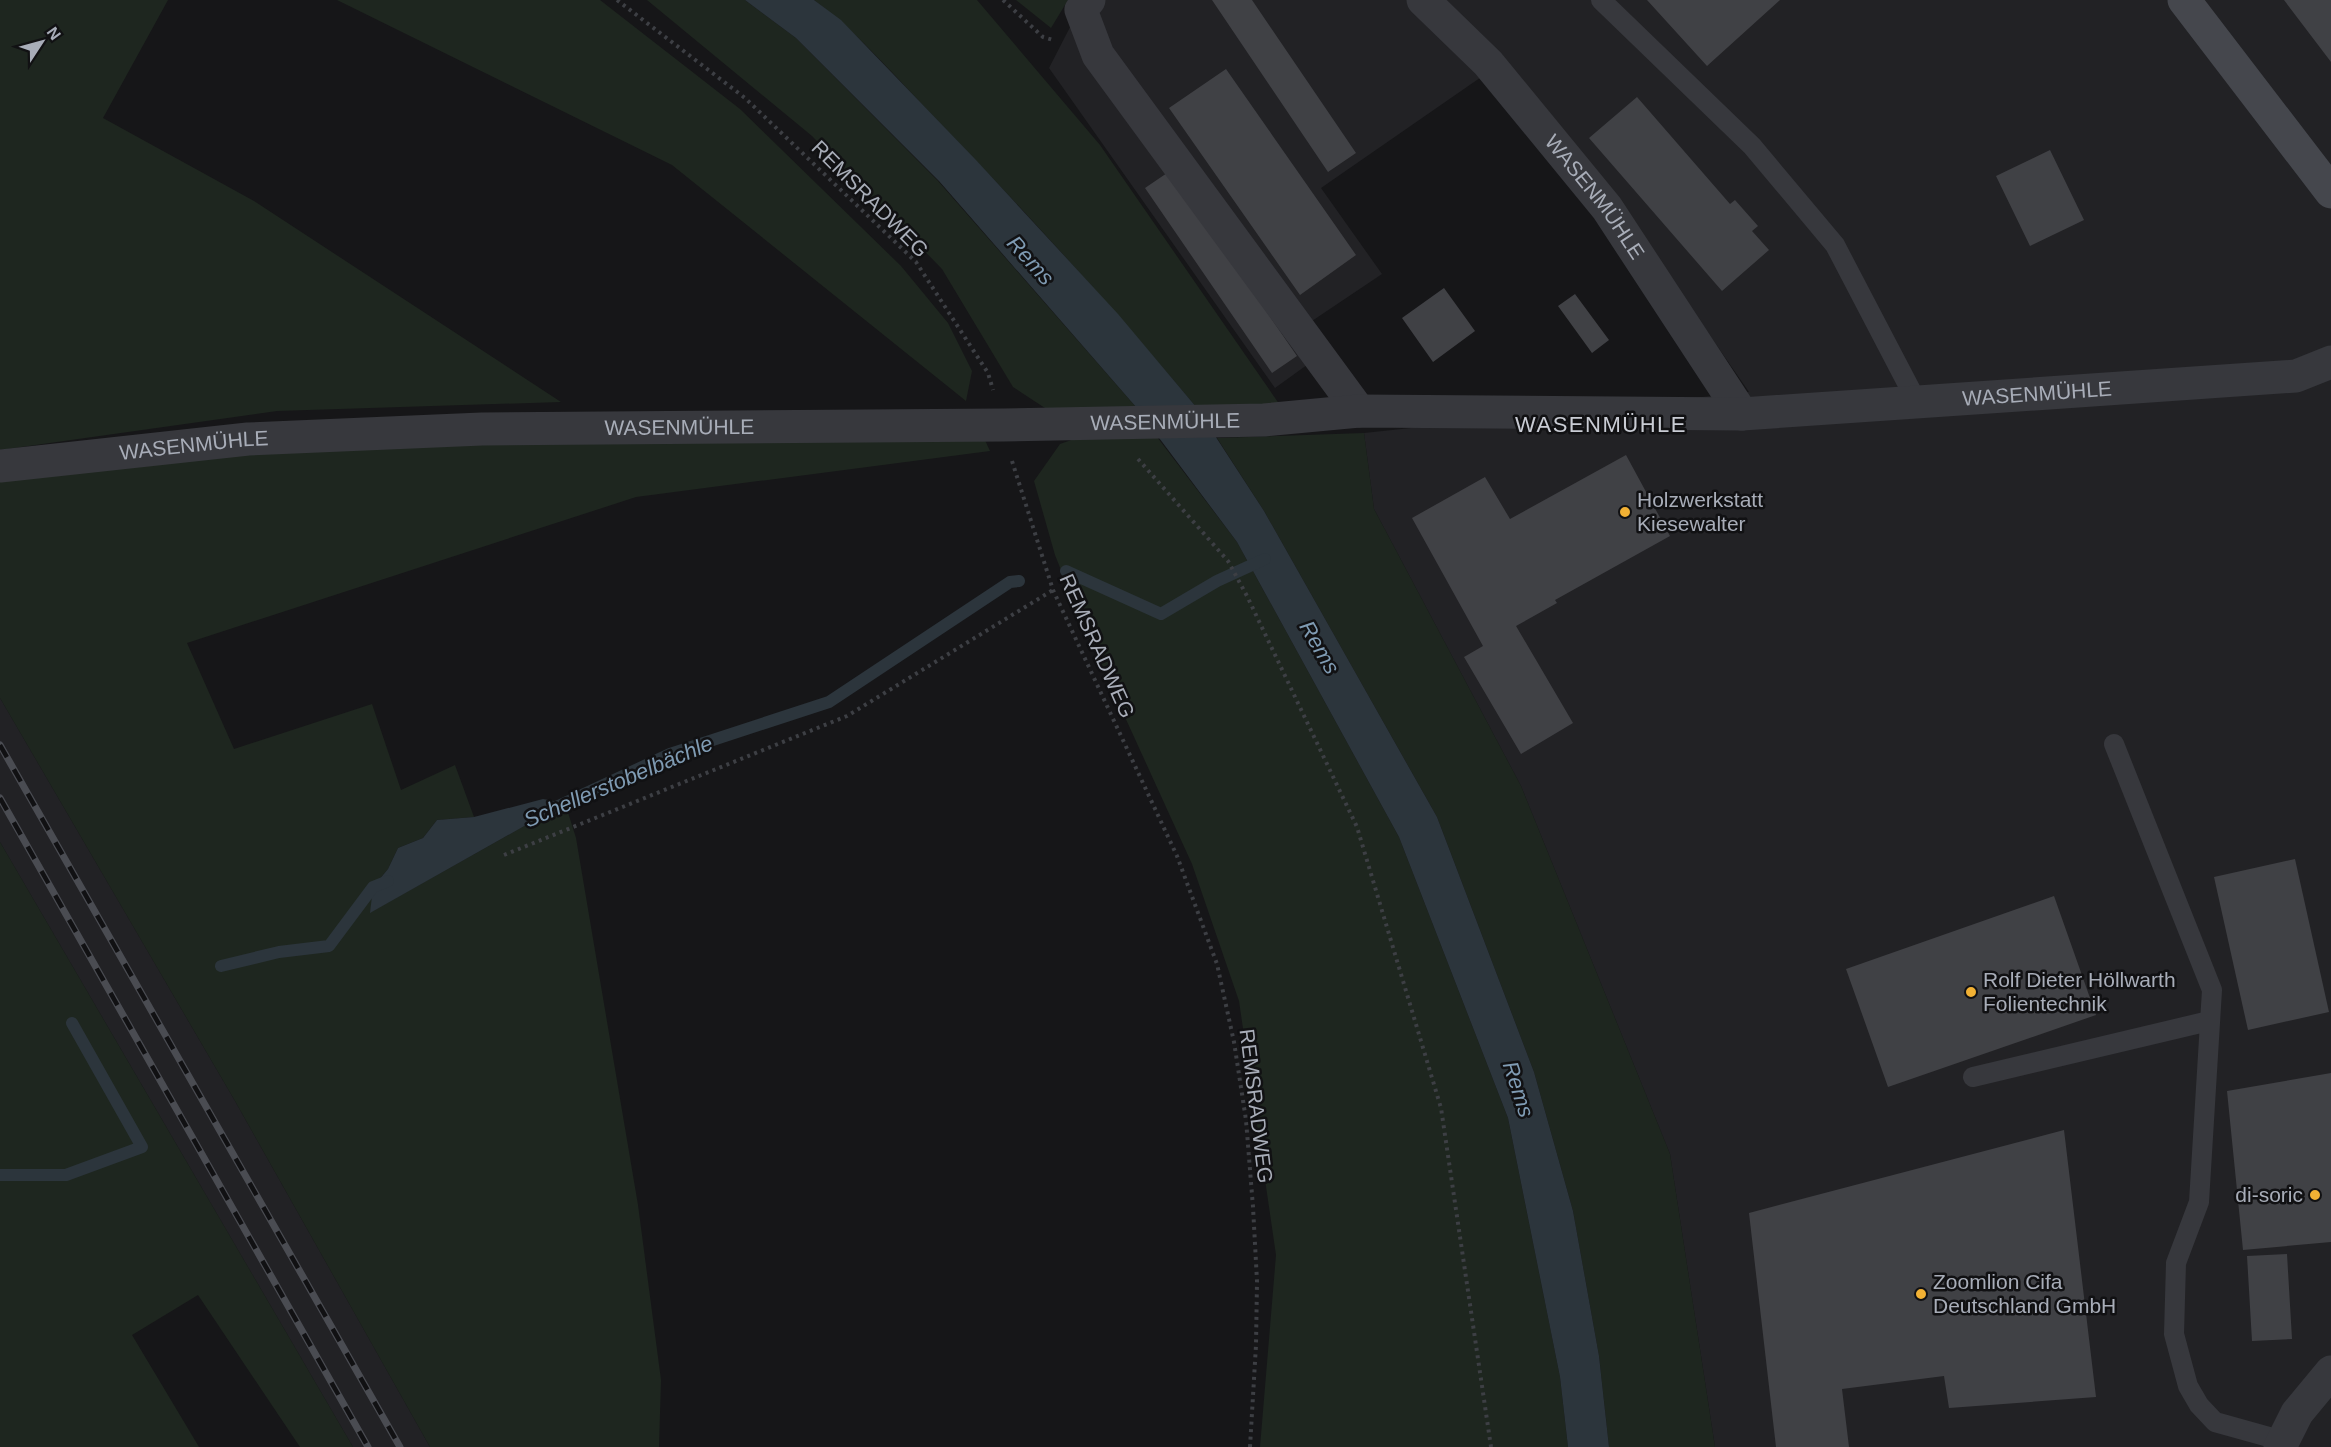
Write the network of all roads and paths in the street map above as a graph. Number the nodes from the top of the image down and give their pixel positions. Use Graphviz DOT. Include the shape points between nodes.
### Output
graph roads {
  1 [pos="616,0"];
  2 [pos="1089,0"];
  3 [pos="1423,0"];
  4 [pos="1601,0"];
  5 [pos="2184,0"];
  6 [pos="2331,192"];
  7 [pos="2331,362"];
  8 [pos="1917,402"];
  9 [pos="1359,411"];
  10 [pos="1742,414"];
  11 [pos="1003,425"];
  12 [pos="1133,454"];
  13 [pos="0,465"];
  14 [pos="1053,590"];
  15 [pos="2114,744"];
  16 [pos="504,855"];
  17 [pos="2209,1021"];
  18 [pos="1973,1077"];
  19 [pos="2331,1371"];
  20 [pos="2282,1444"];
  21 [pos="1250,1447"];
  22 [pos="1491,1447"];
  1 -- 11 [label="path, REMSRADWEG" via="745,98 916,262 988,373"];
  2 -- 9 [label="street" via="1081,10 1098,55"];
  3 -- 10 [label="street, WASENMÜHLE" via="1488,63 1606,208"];
  4 -- 8 [label="lane" via="1752,146 1835,245"];
  5 -- 6 [label="street"];
  7 -- 8 [label="street, WASENMÜHLE" via="2296,376"];
  8 -- 10 [label="street, WASENMÜHLE"];
  9 -- 10 [label="street, WASENMÜHLE"];
  9 -- 11 [label="street, WASENMÜHLE" via="1264,420"];
  11 -- 13 [label="street, WASENMÜHLE" via="482,429 248,439"];
  11 -- 14 [label="path, REMSRADWEG"];
  12 -- 22 [label="path" via="1228,561 1357,827 1442,1108"];
  14 -- 16 [label="path" via="847,716"];
  14 -- 21 [label="path, REMSRADWEG" via="1177,856 1217,964 1246,1120 1253,1207 1257,1281"];
  15 -- 17 [label="lane" via="2212,990"];
  17 -- 18 [label="lane"];
  17 -- 20 [label="lane" via="2199,1202 2176,1263 2174,1334 2188,1386 2215,1422"];
  19 -- 20 [label="street" via="2297,1413"];
}
